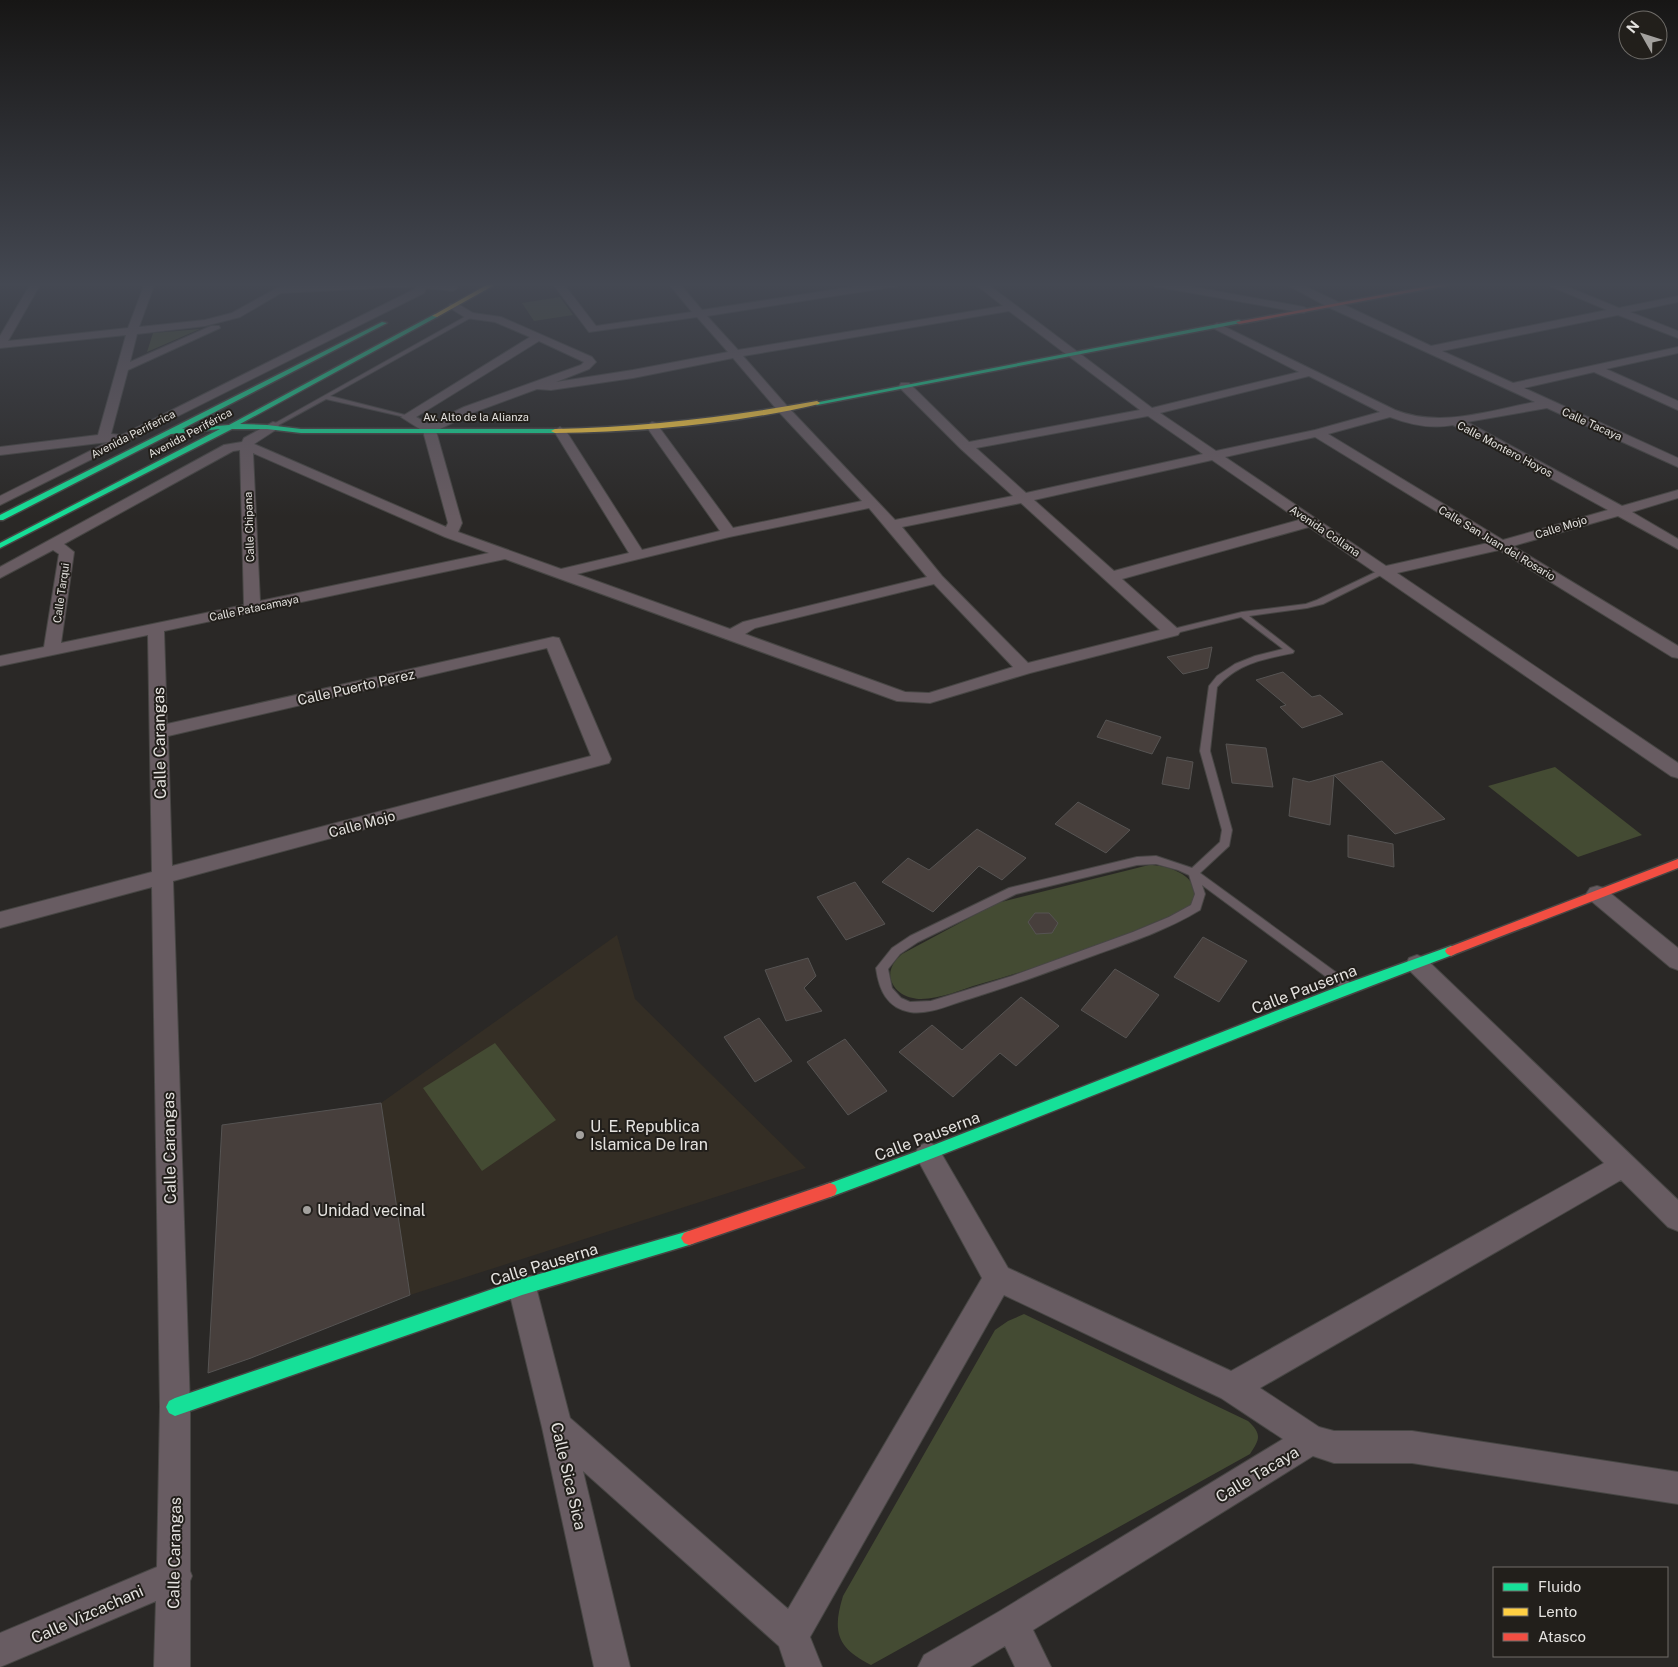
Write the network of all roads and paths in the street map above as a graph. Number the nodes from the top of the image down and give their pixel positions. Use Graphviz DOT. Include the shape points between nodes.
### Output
graph roads {
  1 [pos="124,361"];
  2 [pos="143,361"];
  3 [pos="281,361"];
  4 [pos="308,361"];
  5 [pos="352,361"];
  6 [pos="390,361"];
  7 [pos="499,361"];
  8 [pos="589,361"];
  9 [pos="702,361"];
  10 [pos="743,361"];
  11 [pos="1034,361"];
  12 [pos="1084,361"];
  13 [pos="1284,361"];
  14 [pos="1453,361"];
  15 [pos="1634,361"];
  16 [pos="122,368"];
  17 [pos="1596,369"];
  18 [pos="1308,373"];
  19 [pos="534,385"];
  20 [pos="905,386"];
  21 [pos="1512,387"];
  22 [pos="325,397"];
  23 [pos="1546,404"];
  24 [pos="1678,406"];
  25 [pos="783,409"];
  26 [pos="1150,412"];
  27 [pos="1391,413"];
  28 [pos="407,417"];
  29 [pos="1455,421"];
  30 [pos="234,424"];
  31 [pos="273,426"];
  32 [pos="652,426"];
  33 [pos="429,429"];
  34 [pos="560,430"];
  35 [pos="169,432"];
  36 [pos="1317,432"];
  37 [pos="131,436"];
  38 [pos="104,438"];
  39 [pos="246,445"];
  40 [pos="966,446"];
  41 [pos="0,451"];
  42 [pos="1214,454"];
  43 [pos="1678,463"];
  44 [pos="1678,494"];
  45 [pos="1023,498"];
  46 [pos="0,501"];
  47 [pos="870,504"];
  48 [pos="1619,510"];
  49 [pos="0,518"];
  50 [pos="1310,522"];
  51 [pos="892,525"];
  52 [pos="729,533"];
  53 [pos="450,534"];
  54 [pos="54,544"];
  55 [pos="1501,545"];
  56 [pos="0,546"];
  57 [pos="1678,546"];
  58 [pos="508,554"];
  59 [pos="637,554"];
  60 [pos="1385,571"];
  61 [pos="0,573"];
  62 [pos="562,573"];
  63 [pos="1111,577"];
  64 [pos="937,579"];
  65 [pos="252,608"];
  66 [pos="1242,614"];
  67 [pos="156,629"];
  68 [pos="1172,632"];
  69 [pos="730,636"];
  70 [pos="553,642"];
  71 [pos="52,650"];
  72 [pos="1678,653"];
  73 [pos="0,660"];
  74 [pos="1024,669"];
  75 [pos="158,732"];
  76 [pos="1678,772"];
  77 [pos="1678,862"];
  78 [pos="1193,873"];
  79 [pos="162,878"];
  80 [pos="1597,894"];
  81 [pos="0,920"];
  82 [pos="1678,961"];
  83 [pos="1417,964"];
  84 [pos="1350,988"];
  85 [pos="928,1154"];
  86 [pos="1624,1165"];
  87 [pos="1678,1218"];
  88 [pos="998,1278"];
  89 [pos="522,1287"];
  90 [pos="1232,1388"];
  91 [pos="175,1407"];
  92 [pos="558,1427"];
  93 [pos="1311,1440"];
  94 [pos="1678,1488"];
  95 [pos="175,1576"];
  96 [pos="1012,1623"];
  97 [pos="792,1635"];
  98 [pos="0,1652"];
  99 [pos="172,1667"];
  100 [pos="612,1667"];
  101 [pos="804,1667"];
  102 [pos="936,1667"];
  103 [pos="1033,1667"];
  1 -- 16 [label="street"];
  2 -- 16 [label="street"];
  3 -- 37 [label="street, Avenida Periferica"];
  4 -- 35 [label="street, Avenida Periférica"];
  5 -- 30 [label="street, Avenida Periférica"];
  6 -- 22 [label="lane"];
  7 -- 28 [label="street"];
  8 -- 19 [label="street" via="585,367"];
  9 -- 19 [label="street" via="551,386"];
  10 -- 25 [label="street"];
  11 -- 20 [label="street, Av. Alto de la Alianza"];
  12 -- 26 [label="street, Avenida Collana"];
  13 -- 18 [label="street, Calle Montero Hoyos"];
  14 -- 21 [label="street, Calle Tacaya"];
  15 -- 17 [label="street"];
  16 -- 38 [label="street"];
  17 -- 21 [label="street"];
  17 -- 24 [label="street"];
  18 -- 26 [label="street"];
  18 -- 27 [label="street, Calle Montero Hoyos"];
  19 -- 33 [label="street"];
  20 -- 25 [label="street, Av. Alto de la Alianza"];
  20 -- 40 [label="street"];
  21 -- 23 [label="street, Calle Tacaya"];
  22 -- 28 [label="lane"];
  22 -- 31 [label="lane"];
  23 -- 29 [label="street"];
  23 -- 43 [label="street, Calle Tacaya"];
  25 -- 32 [label="street, Av. Alto de la Alianza"];
  25 -- 47 [label="street"];
  26 -- 40 [label="street"];
  26 -- 42 [label="street, Avenida Collana"];
  27 -- 29 [label="street, Calle Montero Hoyos" via="1426,424"];
  27 -- 36 [label="street"];
  28 -- 33 [label="street"];
  29 -- 48 [label="street, Calle Montero Hoyos"];
  30 -- 31 [label="street, Av. Alto de la Alianza"];
  30 -- 35 [label="street, Av. Alto de la Alianza"];
  30 -- 56 [label="street, Avenida Periférica"];
  31 -- 33 [label="street, Av. Alto de la Alianza" via="301,431"];
  31 -- 39 [label="street"];
  32 -- 34 [label="street, Av. Alto de la Alianza"];
  32 -- 52 [label="street"];
  33 -- 34 [label="street, Av. Alto de la Alianza"];
  33 -- 53 [label="street" via="455,523"];
  34 -- 59 [label="street"];
  35 -- 37 [label="street"];
  35 -- 49 [label="street, Avenida Periférica"];
  36 -- 42 [label="street"];
  36 -- 55 [label="street, Calle San Juan del Rosario"];
  37 -- 38 [label="street"];
  37 -- 46 [label="street, Avenida Periferica"];
  38 -- 41 [label="street"];
  39 -- 53 [label="street"];
  39 -- 54 [label="street" via="229,448"];
  39 -- 65 [label="street, Calle Chipana"];
  40 -- 45 [label="street"];
  42 -- 45 [label="street"];
  42 -- 50 [label="street, Avenida Collana"];
  44 -- 48 [label="street, Calle Mojo"];
  45 -- 51 [label="street"];
  45 -- 63 [label="street"];
  47 -- 51 [label="street"];
  47 -- 52 [label="street"];
  48 -- 55 [label="street, Calle Mojo"];
  48 -- 57 [label="street, Calle Montero Hoyos"];
  50 -- 60 [label="street, Avenida Collana"];
  50 -- 63 [label="street"];
  51 -- 64 [label="street"];
  52 -- 59 [label="street"];
  53 -- 58 [label="street"];
  54 -- 61 [label="street"];
  54 -- 71 [label="street, Calle Tarqui" via="66,552"];
  55 -- 60 [label="street, Calle Mojo"];
  55 -- 72 [label="street, Calle San Juan del Rosario"];
  58 -- 62 [label="street"];
  58 -- 65 [label="street, Calle Patacamaya"];
  59 -- 62 [label="street"];
  60 -- 66 [label="lane" via="1308,606"];
  60 -- 76 [label="street, Avenida Collana"];
  62 -- 69 [label="street"];
  63 -- 68 [label="street"];
  64 -- 69 [label="street" via="749,625"];
  64 -- 74 [label="street"];
  65 -- 67 [label="street, Calle Patacamaya"];
  66 -- 68 [label="lane"];
  66 -- 78 [label="lane" via="1290,651 1231,669 1213,686 1205,751 1227,830 1225,843"];
  67 -- 71 [label="street, Calle Patacamaya"];
  67 -- 75 [label="street, Calle Carangas"];
  68 -- 74 [label="street"];
  69 -- 74 [label="street" via="909,698 930,698"];
  70 -- 75 [label="street, Calle Puerto Perez"];
  70 -- 79 [label="street, Calle Mojo" via="602,758"];
  71 -- 73 [label="street, Calle Patacamaya"];
  75 -- 79 [label="street, Calle Carangas"];
  77 -- 80 [label="street, Calle Pauserna"];
  78 -- 78 [label="lane" via="1200,894 1196,907 1183,916 1013,981 928,1007 910,1007 893,1000 883,986 882,968 896,951 1013,891 1137,861 1156,860"];
  78 -- 84 [label="lane"];
  79 -- 81 [label="street, Calle Mojo"];
  79 -- 91 [label="street, Calle Carangas"];
  80 -- 82 [label="street"];
  80 -- 83 [label="street, Calle Pauserna"];
  83 -- 84 [label="street, Calle Pauserna"];
  83 -- 86 [label="street"];
  84 -- 85 [label="street, Calle Pauserna"];
  85 -- 88 [label="street"];
  85 -- 89 [label="street, Calle Pauserna" via="658,1248"];
  86 -- 87 [label="street"];
  86 -- 90 [label="street"];
  88 -- 90 [label="street"];
  88 -- 97 [label="street"];
  89 -- 91 [label="street, Calle Pauserna"];
  89 -- 92 [label="street, Calle Sica Sica"];
  90 -- 93 [label="street"];
  91 -- 95 [label="street, Calle Carangas"];
  92 -- 97 [label="street"];
  92 -- 100 [label="street, Calle Sica Sica"];
  93 -- 94 [label="street, Calle Tacaya" via="1334,1448 1412,1447"];
  93 -- 96 [label="street, Calle Tacaya"];
  95 -- 98 [label="street, Calle Vizcachani"];
  95 -- 99 [label="street, Calle Carangas"];
  96 -- 102 [label="street, Calle Tacaya"];
  96 -- 103 [label="street"];
  97 -- 101 [label="street"];
}
